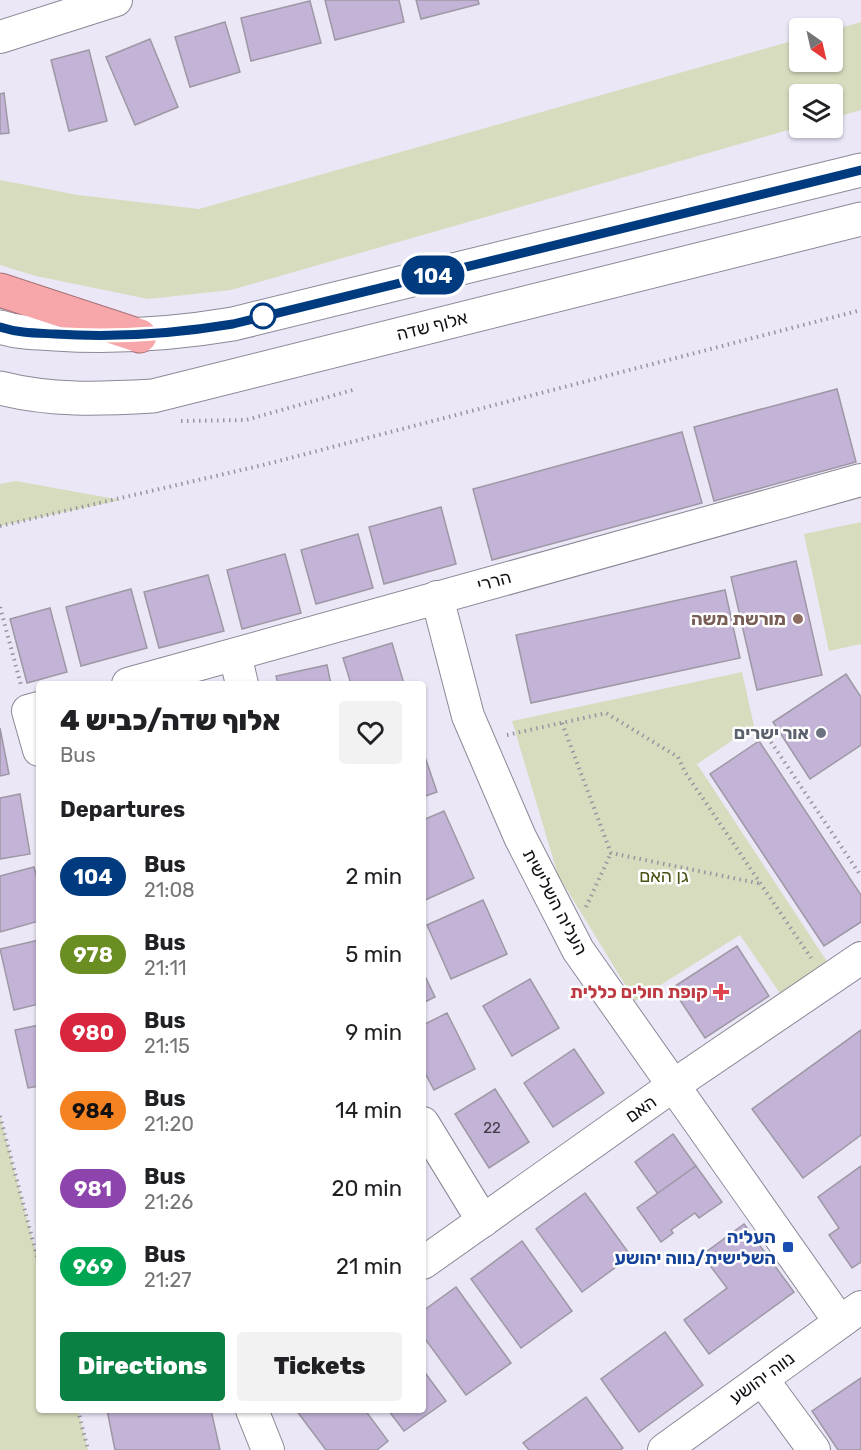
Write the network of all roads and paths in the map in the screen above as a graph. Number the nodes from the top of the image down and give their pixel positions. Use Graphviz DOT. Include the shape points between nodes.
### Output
graph roads {
  1 [pos="116,0"];
  2 [pos="0,37"];
  3 [pos="861,170"];
  4 [pos="861,220"];
  5 [pos="0,290"];
  6 [pos="861,310"];
  7 [pos="0,327"];
  8 [pos="140,336"];
  9 [pos="0,388"];
  10 [pos="861,480"];
  11 [pos="0,526"];
  12 [pos="437,597"];
  13 [pos="0,607"];
  14 [pos="2,627"];
  15 [pos="239,670"];
  16 [pos="152,681"];
  17 [pos="34,709"];
  18 [pos="562,723"];
  19 [pos="36,725"];
  20 [pos="480,741"];
  21 [pos="771,742"];
  22 [pos="611,853"];
  23 [pos="861,876"];
  24 [pos="763,884"];
  25 [pos="572,937"];
  26 [pos="861,958"];
  27 [pos="826,981"];
  28 [pos="674,1085"];
  29 [pos="0,1116"];
  30 [pos="426,1128"];
  31 [pos="483,1221"];
  32 [pos="36,1253"];
  33 [pos="426,1261"];
  34 [pos="850,1314"];
  35 [pos="762,1379"];
  36 [pos="79,1413"];
  37 [pos="253,1413"];
  38 [pos="88,1450"];
  39 [pos="268,1450"];
  40 [pos="664,1450"];
  41 [pos="814,1450"];
  1 -- 2 [label="street"];
  3 -- 8 [label="main road" via="233,324"];
  4 -- 9 [label="main road, אלוף שדה" via="153,396 78,400 31,396"];
  5 -- 8 [label="highway"];
  6 -- 11 [label="path" via="263,465"];
  7 -- 8 [label="main road" via="84,336"];
  10 -- 12 [label="street, הררי"];
  12 -- 15 [label="street, הררי"];
  12 -- 20 [label="street, העליה השלישית" via="468,716"];
  13 -- 14 [label="path"];
  14 -- 17 [label="path"];
  15 -- 16 [label="street, הררי"];
  17 -- 19 [label="street"];
  18 -- 20 [label="path"];
  18 -- 22 [label="path"];
  18 -- 24 [label="path" via="606,713 678,757"];
  20 -- 25 [label="street, העליה השלישית" via="520,837"];
  21 -- 23 [label="path"];
  22 -- 24 [label="path"];
  22 -- 25 [label="path"];
  24 -- 27 [label="path"];
  25 -- 28 [label="street, העליה השלישית"];
  26 -- 27 [label="street, האם"];
  27 -- 28 [label="street, האם"];
  28 -- 31 [label="street, האם"];
  28 -- 34 [label="street, העליה השלישית"];
  29 -- 32 [label="path"];
  30 -- 31 [label="street"];
  31 -- 33 [label="street, האם"];
  34 -- 35 [label="street, נווה יהושע"];
  35 -- 40 [label="street, נווה יהושע"];
  35 -- 41 [label="street"];
  36 -- 38 [label="path"];
  37 -- 39 [label="street"];
}
